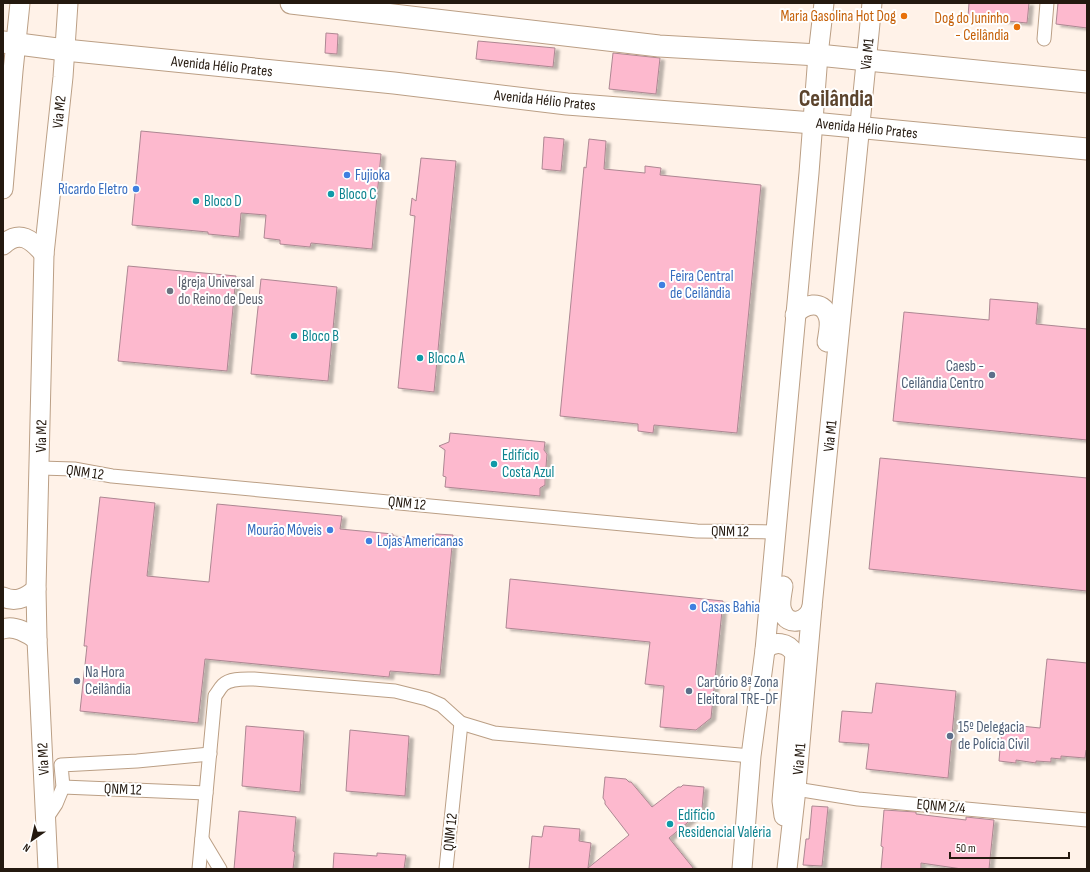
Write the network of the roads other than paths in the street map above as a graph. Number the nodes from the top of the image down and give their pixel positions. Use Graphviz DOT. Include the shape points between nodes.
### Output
graph roads {
  1 [pos="20,3"];
  2 [pos="68,3"];
  3 [pos="291,3"];
  4 [pos="824,3"];
  5 [pos="872,3"];
  6 [pos="1047,3"];
  7 [pos="1044,39"];
  8 [pos="10,43"];
  9 [pos="65,50"];
  10 [pos="818,55"];
  11 [pos="866,60"];
  12 [pos="1087,82"];
  13 [pos="813,123"];
  14 [pos="860,128"];
  15 [pos="1087,150"];
  16 [pos="3,189"];
  17 [pos="3,245"];
  18 [pos="44,254"];
  19 [pos="795,315"];
  20 [pos="832,419"];
  21 [pos="785,431"];
  22 [pos="40,468"];
  23 [pos="775,532"];
  24 [pos="36,589"];
  25 [pos="3,596"];
  26 [pos="812,607"];
  27 [pos="3,629"];
  28 [pos="37,640"];
  29 [pos="765,650"];
  30 [pos="461,723"];
  31 [pos="210,754"];
  32 [pos="751,756"];
  33 [pos="63,787"];
  34 [pos="796,789"];
  35 [pos="206,793"];
  36 [pos="46,819"];
  37 [pos="1087,820"];
  38 [pos="202,838"];
  39 [pos="788,864"];
  40 [pos="48,869"];
  41 [pos="200,869"];
  42 [pos="220,869"];
  43 [pos="446,869"];
  44 [pos="742,869"];
  1 -- 8 [label="main road"];
  2 -- 9 [label="main road, Via M2"];
  3 -- 10 [label="main road" via="659,46"];
  4 -- 10 [label="main road"];
  5 -- 11 [label="main road, Via M1"];
  6 -- 7 [label="street"];
  8 -- 9 [label="main road, Avenida Hélio Prates"];
  8 -- 16 [label="main road" via="12,71"];
  9 -- 13 [label="main road, Avenida Hélio Prates" via="394,83 567,104"];
  9 -- 18 [label="main road, Via M2"];
  10 -- 11 [label="main road"];
  10 -- 13 [label="main road"];
  11 -- 12 [label="main road"];
  11 -- 14 [label="main road, Via M1"];
  13 -- 14 [label="main road, Avenida Hélio Prates"];
  13 -- 19 [label="main road"];
  14 -- 15 [label="main road, Avenida Hélio Prates"];
  14 -- 20 [label="main road, Via M1"];
  17 -- 18 [label="main road" via="21,237 35,244"];
  18 -- 22 [label="main road, Via M2"];
  19 -- 20 [label="main road" via="802,307 812,305 823,308 829,318 825,376"];
  19 -- 21 [label="main road"];
  20 -- 26 [label="main road, Via M1"];
  21 -- 23 [label="main road"];
  21 -- 26 [label="main road" via="793,483 781,606 787,618 797,622 807,617"];
  22 -- 23 [label="street, QNM 12" via="74,469 112,476 697,531"];
  22 -- 24 [label="main road, Via M2"];
  23 -- 29 [label="main road"];
  24 -- 25 [label="main road" via="29,596 18,600 9,600"];
  24 -- 28 [label="main road, Via M2"];
  26 -- 34 [label="main road, Via M1"];
  27 -- 28 [label="main road" via="10,628 27,633"];
  28 -- 36 [label="main road, Via M2"];
  29 -- 32 [label="main road"];
  29 -- 39 [label="main road" via="772,644 782,644 795,654 782,801"];
  30 -- 31 [label="street" via="441,706 427,699 395,690 242,679 223,685 216,696"];
  30 -- 32 [label="street" via="494,733"];
  30 -- 43 [label="street, QNM 12"];
  31 -- 33 [label="street, QNM 12" via="61,765"];
  31 -- 35 [label="street"];
  32 -- 44 [label="main road"];
  33 -- 35 [label="street, QNM 12"];
  33 -- 36 [label="street, QNM 12"];
  34 -- 37 [label="street, EQNM 2/4" via="858,799"];
  34 -- 39 [label="main road, Via M1"];
  35 -- 38 [label="street"];
  36 -- 40 [label="main road, Via M2"];
  38 -- 41 [label="street"];
  38 -- 42 [label="street"];
}
